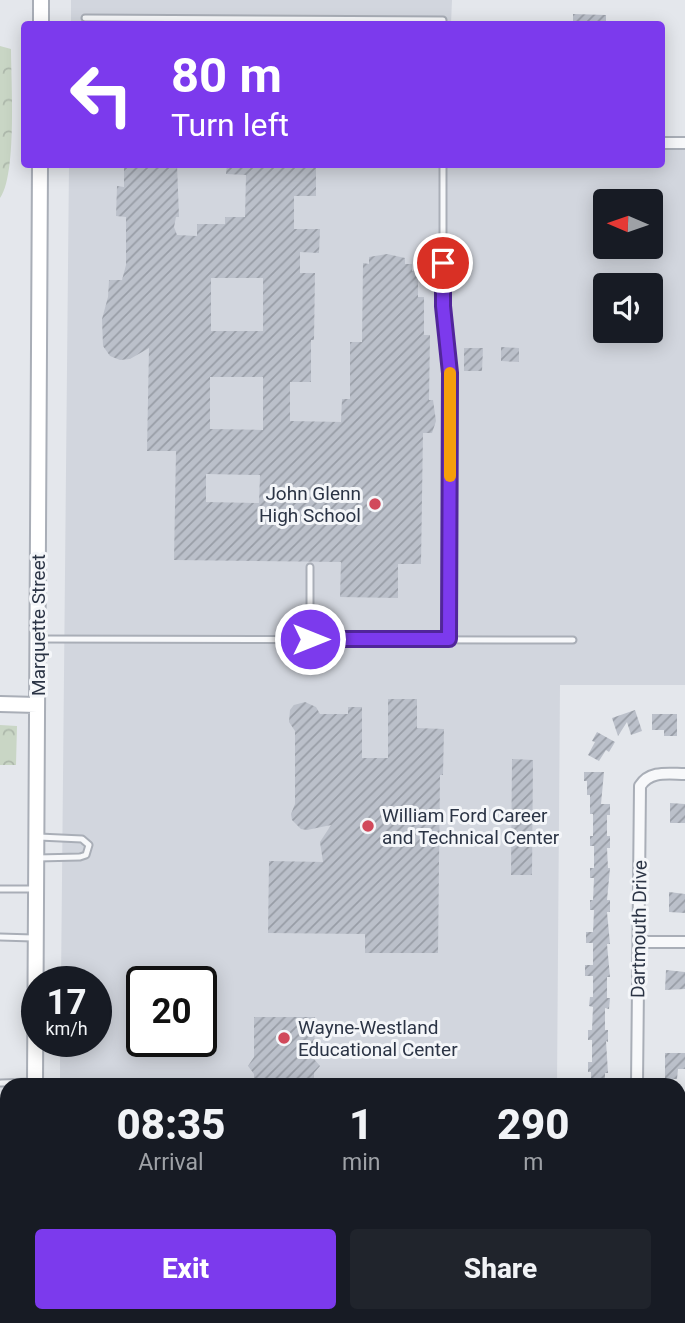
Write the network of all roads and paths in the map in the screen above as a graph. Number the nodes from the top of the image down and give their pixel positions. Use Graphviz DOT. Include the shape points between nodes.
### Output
graph roads {
  1 [pos="41,0"];
  2 [pos="85,18"];
  3 [pos="41,21"];
  4 [pos="443,21"];
  5 [pos="665,143"];
  6 [pos="685,143"];
  7 [pos="40,168"];
  8 [pos="443,168"];
  9 [pos="310,567"];
  10 [pos="37,639"];
  11 [pos="310,639"];
  12 [pos="449,639"];
  13 [pos="573,640"];
  14 [pos="0,704"];
  15 [pos="37,705"];
  16 [pos="685,774"];
  17 [pos="37,837"];
  18 [pos="37,858"];
  19 [pos="37,889"];
  20 [pos="0,890"];
  21 [pos="0,937"];
  22 [pos="37,938"];
  23 [pos="639,942"];
  24 [pos="685,942"];
  25 [pos="35,1078"];
  26 [pos="637,1078"];
  1 -- 3 [label="street"];
  2 -- 4 [label="lane"];
  5 -- 6 [label="street"];
  7 -- 10 [label="street, Marquette Street"];
  8 -- 12 [label="lane" via="443,306 450,373"];
  9 -- 11 [label="lane"];
  10 -- 11 [label="lane"];
  10 -- 15 [label="street, Marquette Street"];
  11 -- 12 [label="lane"];
  12 -- 13 [label="lane"];
  14 -- 15 [label="street"];
  15 -- 17 [label="street, Marquette Street"];
  16 -- 23 [label="street, Dartmouth Drive" via="649,777 639,794"];
  17 -- 18 [label="street, Marquette Street"];
  17 -- 18 [label="lane" via="82,839 89,845 80,858"];
  18 -- 19 [label="street, Marquette Street"];
  19 -- 20 [label="lane"];
  19 -- 22 [label="street, Marquette Street"];
  21 -- 22 [label="lane"];
  22 -- 25 [label="street, Marquette Street"];
  23 -- 24 [label="street"];
  23 -- 26 [label="street, Dartmouth Drive"];
}
